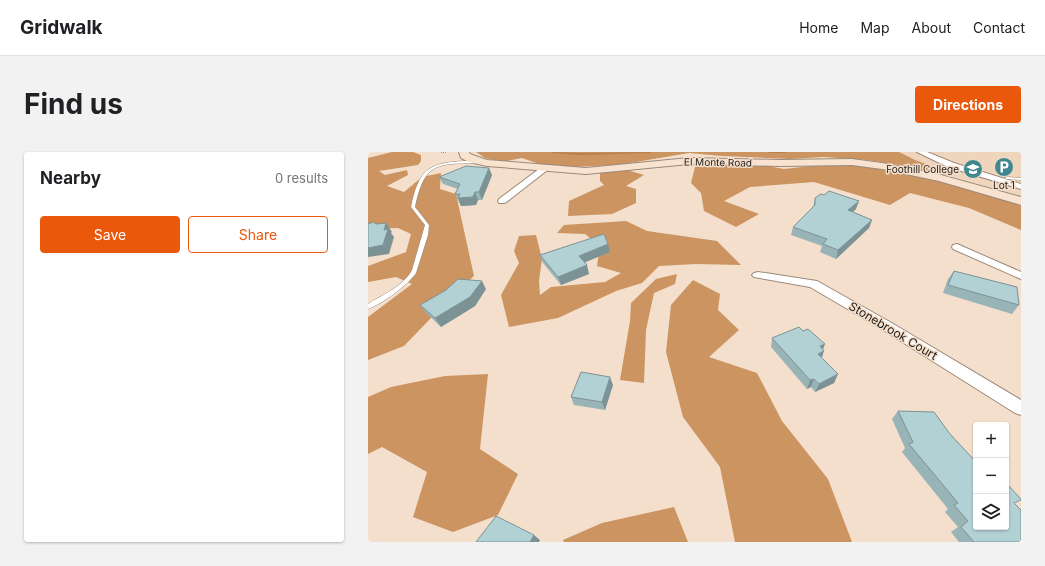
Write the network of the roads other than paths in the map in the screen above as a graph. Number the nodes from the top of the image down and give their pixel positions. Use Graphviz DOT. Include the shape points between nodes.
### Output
graph roads {
  1 [pos="464,152"];
  2 [pos="921,152"];
  3 [pos="933,152"];
  4 [pos="480,162"];
  5 [pos="546,168"];
  6 [pos="1007,178"];
  7 [pos="1021,179"];
  8 [pos="1021,182"];
  9 [pos="1021,186"];
  10 [pos="502,200"];
  11 [pos="1021,201"];
  12 [pos="957,247"];
  13 [pos="758,275"];
  14 [pos="1021,276"];
  15 [pos="368,307"];
  16 [pos="1021,408"];
  1 -- 4 [label="street, El Monte Road" via="468,159"];
  2 -- 9 [label="street" via="951,165"];
  3 -- 6 [label="street"];
  4 -- 5 [label="street, El Monte Road"];
  4 -- 15 [label="lane" via="439,165 426,172 421,179 413,207 427,225 426,236 413,275"];
  5 -- 10 [label="street"];
  5 -- 11 [label="street, El Monte Road" via="601,171 705,160 780,164 852,162 941,178"];
  6 -- 7 [label="lane"];
  6 -- 8 [label="street"];
  12 -- 14 [label="street"];
  13 -- 16 [label="street, Stonebrook Court" via="813,284"];
}
